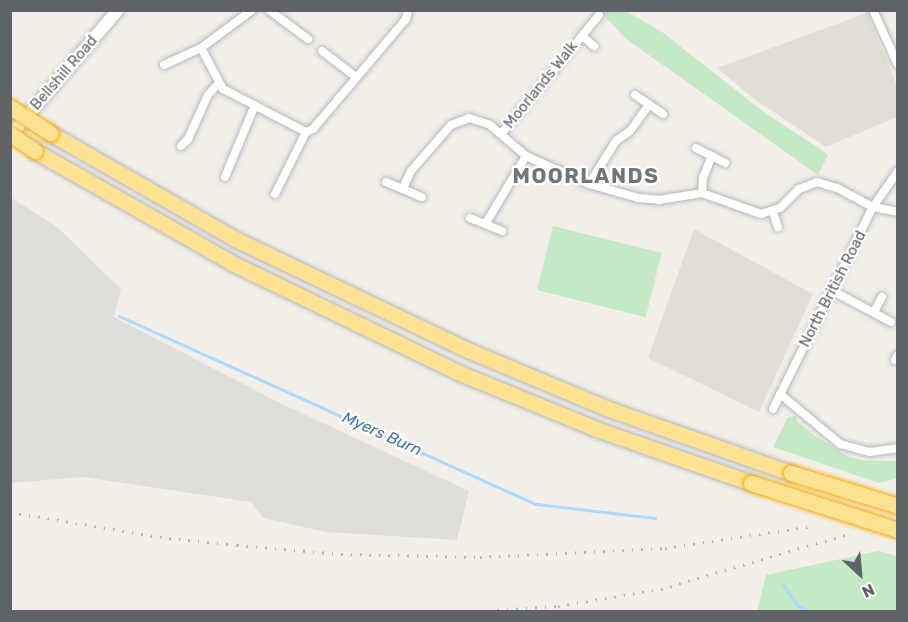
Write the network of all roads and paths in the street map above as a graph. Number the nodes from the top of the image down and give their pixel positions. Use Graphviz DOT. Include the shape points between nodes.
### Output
graph roads {
  1 [pos="118,10"];
  2 [pos="252,10"];
  3 [pos="269,10"];
  4 [pos="408,10"];
  5 [pos="873,10"];
  6 [pos="599,15"];
  7 [pos="582,36"];
  8 [pos="308,39"];
  9 [pos="594,46"];
  10 [pos="201,48"];
  11 [pos="894,49"];
  12 [pos="322,51"];
  13 [pos="164,65"];
  14 [pos="897,65"];
  15 [pos="356,77"];
  16 [pos="218,84"];
  17 [pos="635,95"];
  18 [pos="255,105"];
  19 [pos="649,105"];
  20 [pos="10,107"];
  21 [pos="663,114"];
  22 [pos="306,132"];
  23 [pos="501,134"];
  24 [pos="10,135"];
  25 [pos="181,146"];
  26 [pos="696,148"];
  27 [pos="526,156"];
  28 [pos="712,156"];
  29 [pos="725,163"];
  30 [pos="897,171"];
  31 [pos="225,177"];
  32 [pos="386,182"];
  33 [pos="589,184"];
  34 [pos="403,188"];
  35 [pos="702,193"];
  36 [pos="275,194"];
  37 [pos="422,196"];
  38 [pos="873,207"];
  39 [pos="773,212"];
  40 [pos="897,212"];
  41 [pos="470,218"];
  42 [pos="486,223"];
  43 [pos="778,227"];
  44 [pos="503,231"];
  45 [pos="831,290"];
  46 [pos="882,297"];
  47 [pos="874,312"];
  48 [pos="891,322"];
  49 [pos="780,394"];
  50 [pos="773,409"];
  51 [pos="897,448"];
  52 [pos="897,506"];
  53 [pos="897,530"];
  1 -- 24 [label="main road, Bellshill Road"];
  2 -- 10 [label="street"];
  3 -- 8 [label="street"];
  4 -- 15 [label="street" via="406,19"];
  5 -- 11 [label="street"];
  6 -- 7 [label="street, Moorlands Walk"];
  7 -- 9 [label="street, Moorlands Walk"];
  7 -- 23 [label="street, Moorlands Walk"];
  10 -- 13 [label="street"];
  10 -- 16 [label="street"];
  11 -- 14 [label="street"];
  12 -- 15 [label="street"];
  15 -- 22 [label="street" via="313,129"];
  16 -- 18 [label="street"];
  16 -- 25 [label="street" via="208,95 189,139"];
  17 -- 19 [label="street"];
  18 -- 22 [label="street"];
  18 -- 31 [label="street"];
  19 -- 21 [label="street"];
  19 -- 33 [label="street" via="630,131 616,141"];
  20 -- 52 [label="highway, bridge" via="236,239 470,351 606,408"];
  22 -- 36 [label="street"];
  23 -- 27 [label="street"];
  23 -- 34 [label="street" via="490,124 469,118 451,125 411,171"];
  24 -- 53 [label="highway, bridge" via="232,263 457,372 599,430"];
  26 -- 28 [label="street"];
  27 -- 33 [label="street"];
  27 -- 42 [label="street"];
  28 -- 29 [label="street"];
  28 -- 35 [label="street"];
  30 -- 38 [label="street, North British Road"];
  32 -- 34 [label="street"];
  33 -- 35 [label="street" via="659,200"];
  34 -- 37 [label="street"];
  35 -- 39 [label="street" via="751,214"];
  38 -- 39 [label="street" via="817,182 800,189"];
  38 -- 40 [label="street"];
  38 -- 45 [label="street, North British Road"];
  39 -- 43 [label="street"];
  41 -- 42 [label="street"];
  42 -- 44 [label="street"];
  45 -- 47 [label="street"];
  45 -- 49 [label="street, North British Road"];
  46 -- 47 [label="street"];
  47 -- 48 [label="street"];
  49 -- 50 [label="street, North British Road"];
  49 -- 51 [label="street" via="840,444 870,452"];
}
